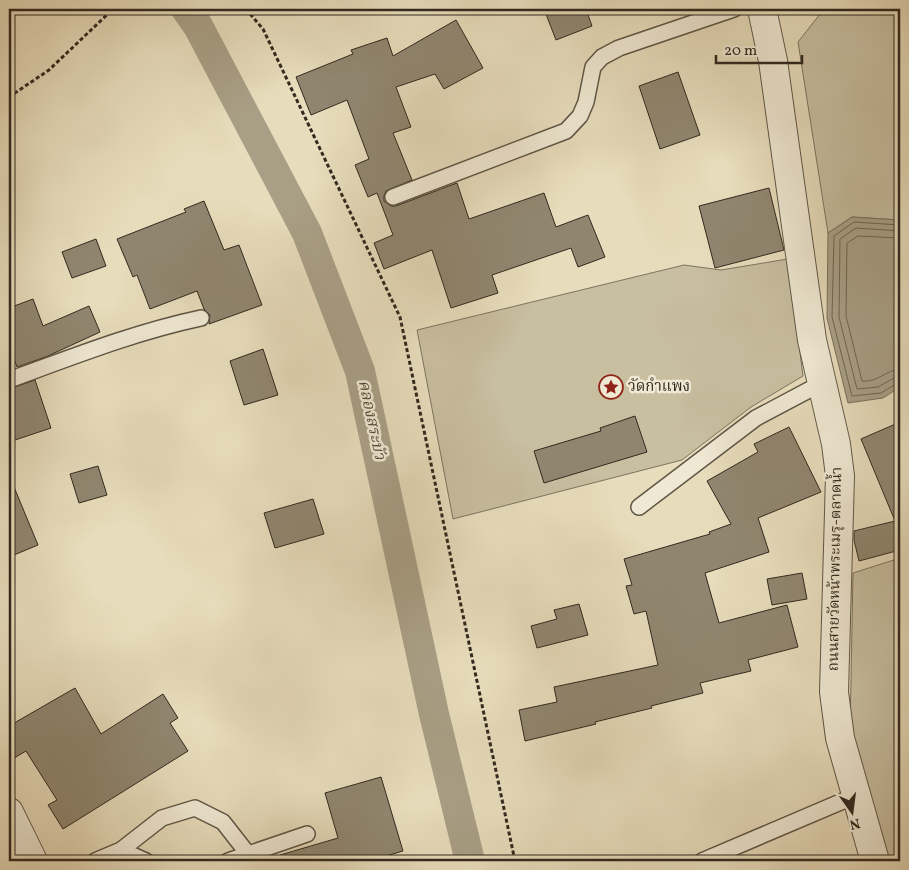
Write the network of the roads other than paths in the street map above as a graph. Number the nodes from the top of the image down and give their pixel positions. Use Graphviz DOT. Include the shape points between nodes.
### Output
graph roads {
  1 [pos="734,9"];
  2 [pos="762,9"];
  3 [pos="393,197"];
  4 [pos="201,318"];
  5 [pos="9,380"];
  6 [pos="822,382"];
  7 [pos="639,507"];
  8 [pos="857,795"];
  9 [pos="9,812"];
  10 [pos="307,834"];
  11 [pos="121,850"];
  12 [pos="248,854"];
  13 [pos="33,861"];
  14 [pos="95,861"];
  15 [pos="146,861"];
  16 [pos="228,861"];
  17 [pos="702,861"];
  18 [pos="875,861"];
  1 -- 3 [label="lane" via="619,48 602,57 593,68 580,116 566,131"];
  2 -- 6 [label="street, ถนนสายวัดหน้าพระเมรุ-ตลาดน้ำ" via="773,61 812,340"];
  4 -- 5 [label="lane" via="106,345"];
  6 -- 7 [label="lane" via="756,418"];
  6 -- 8 [label="street, ถนนสายวัดหน้าพระเมรุ-ตลาดน้ำ" via="840,476 834,692 840,738"];
  8 -- 17 [label="lane"];
  8 -- 18 [label="street, ถนนสายวัดหน้าพระเมรุ-ตลาดน้ำ"];
  9 -- 13 [label="street"];
  10 -- 12 [label="lane"];
  11 -- 12 [label="lane" via="162,818 196,808 223,822"];
  11 -- 14 [label="lane"];
  11 -- 15 [label="lane"];
  12 -- 16 [label="lane"];
}
